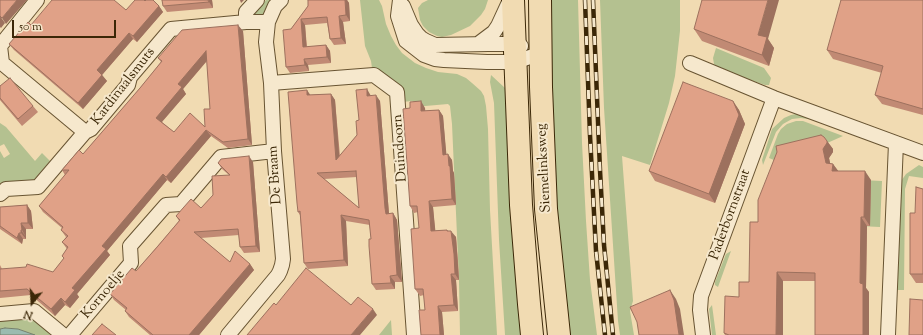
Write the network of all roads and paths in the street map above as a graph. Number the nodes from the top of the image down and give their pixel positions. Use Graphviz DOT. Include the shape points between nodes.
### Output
graph roads {
  1 [pos="37,0"];
  2 [pos="257,0"];
  3 [pos="281,0"];
  4 [pos="400,0"];
  5 [pos="510,0"];
  6 [pos="514,0"];
  7 [pos="540,0"];
  8 [pos="246,22"];
  9 [pos="268,22"];
  10 [pos="478,44"];
  11 [pos="516,53"];
  12 [pos="541,53"];
  13 [pos="690,63"];
  14 [pos="270,83"];
  15 [pos="774,98"];
  16 [pos="85,132"];
  17 [pos="896,143"];
  18 [pos="274,151"];
  19 [pos="923,153"];
  20 [pos="0,194"];
  21 [pos="0,314"];
  22 [pos="63,335"];
  23 [pos="70,335"];
  24 [pos="228,335"];
  25 [pos="414,335"];
  26 [pos="532,335"];
  27 [pos="559,335"];
  28 [pos="703,335"];
  29 [pos="888,335"];
  1 -- 16 [label="street" via="0,46 2,63"];
  2 -- 8 [label="street" via="246,12"];
  3 -- 9 [label="street, De Braam" via="275,6"];
  4 -- 10 [label="street" via="411,25 426,41 435,44"];
  4 -- 11 [label="street" via="398,16 406,41 424,55 435,59 487,62"];
  5 -- 10 [label="street" via="494,32"];
  6 -- 11 [label="main road, Siemelinksweg"];
  7 -- 12 [label="main road, Siemelinksweg"];
  8 -- 9 [label="street, Kardinaalsmuts"];
  8 -- 16 [label="street, Kardinaalsmuts" via="171,29 130,77 124,90 91,129"];
  9 -- 14 [label="street, De Braam" via="266,42"];
  10 -- 11 [label="street"];
  11 -- 12 [label="street"];
  11 -- 26 [label="main road, Siemelinksweg" via="521,205"];
  12 -- 27 [label="main road, Siemelinksweg" via="546,209"];
  13 -- 15 [label="street"];
  14 -- 18 [label="street, De Braam"];
  14 -- 25 [label="street, Duindoorn" via="374,76 397,92"];
  15 -- 17 [label="street"];
  15 -- 28 [label="street, Paderbornstraat" via="701,296"];
  16 -- 20 [label="street, Kardinaalsmuts" via="38,187 6,189"];
  17 -- 19 [label="street"];
  17 -- 29 [label="street"];
  18 -- 23 [label="street, Kornoelje" via="221,157 181,204 166,205 130,246 131,263"];
  18 -- 24 [label="street, De Braam" via="282,265 278,275"];
  21 -- 22 [label="street" via="34,311"];
}
